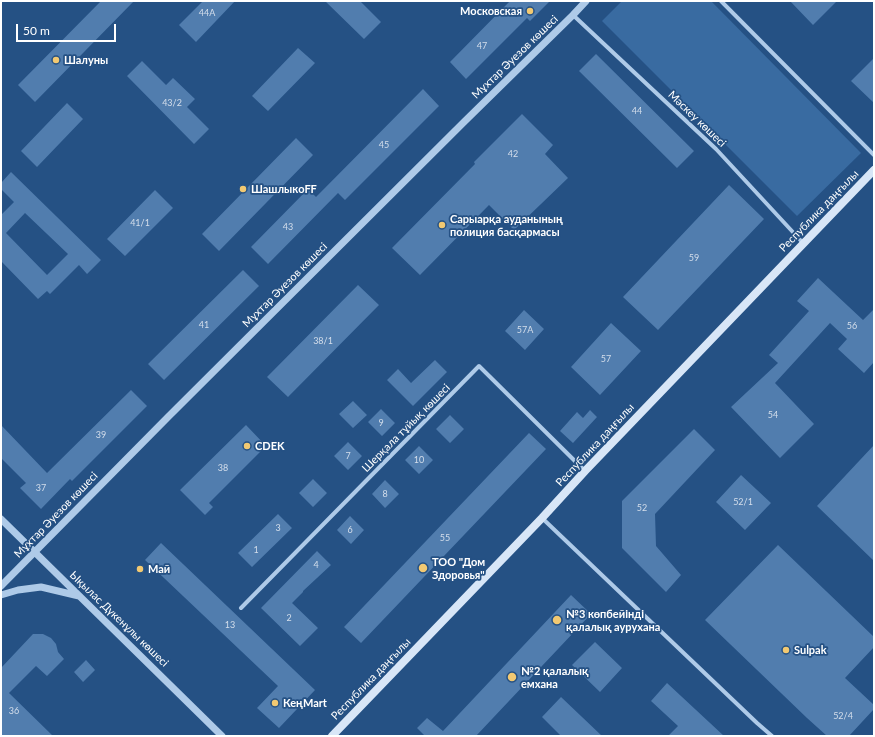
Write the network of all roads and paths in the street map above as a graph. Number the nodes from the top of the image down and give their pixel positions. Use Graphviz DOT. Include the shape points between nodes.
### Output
graph roads {
  1 [pos="586,1"];
  2 [pos="721,1"];
  3 [pos="573,15"];
  4 [pos="874,155"];
  5 [pos="874,170"];
  6 [pos="803,243"];
  7 [pos="585,471"];
  8 [pos="542,518"];
  9 [pos="1,519"];
  10 [pos="35,552"];
  11 [pos="1,586"];
  12 [pos="1,595"];
  13 [pos="80,596"];
  14 [pos="241,608"];
  15 [pos="222,736"];
  16 [pos="332,736"];
  17 [pos="772,736"];
  1 -- 3 [label="street, Мұхтар Әуезов көшесі"];
  2 -- 4 [label="street"];
  3 -- 6 [label="street, Мәскеу көшесі" via="716,149"];
  3 -- 10 [label="street, Мұхтар Әуезов көшесі"];
  5 -- 6 [label="main road, Республика даңғылы"];
  6 -- 7 [label="main road, Республика даңғылы"];
  7 -- 8 [label="main road, Республика даңғылы"];
  7 -- 14 [label="street, Шерқала тұйық көшесі" via="479,366"];
  8 -- 16 [label="main road, Республика даңғылы"];
  8 -- 17 [label="street"];
  9 -- 10 [label="street, Ықылас Дүкенұлы көшесі"];
  10 -- 11 [label="street, Мұхтар Әуезов көшесі"];
  10 -- 13 [label="street, Ықылас Дүкенұлы көшесі"];
  12 -- 13 [label="street" via="41,587"];
  13 -- 15 [label="street, Ықылас Дүкенұлы көшесі"];
}
